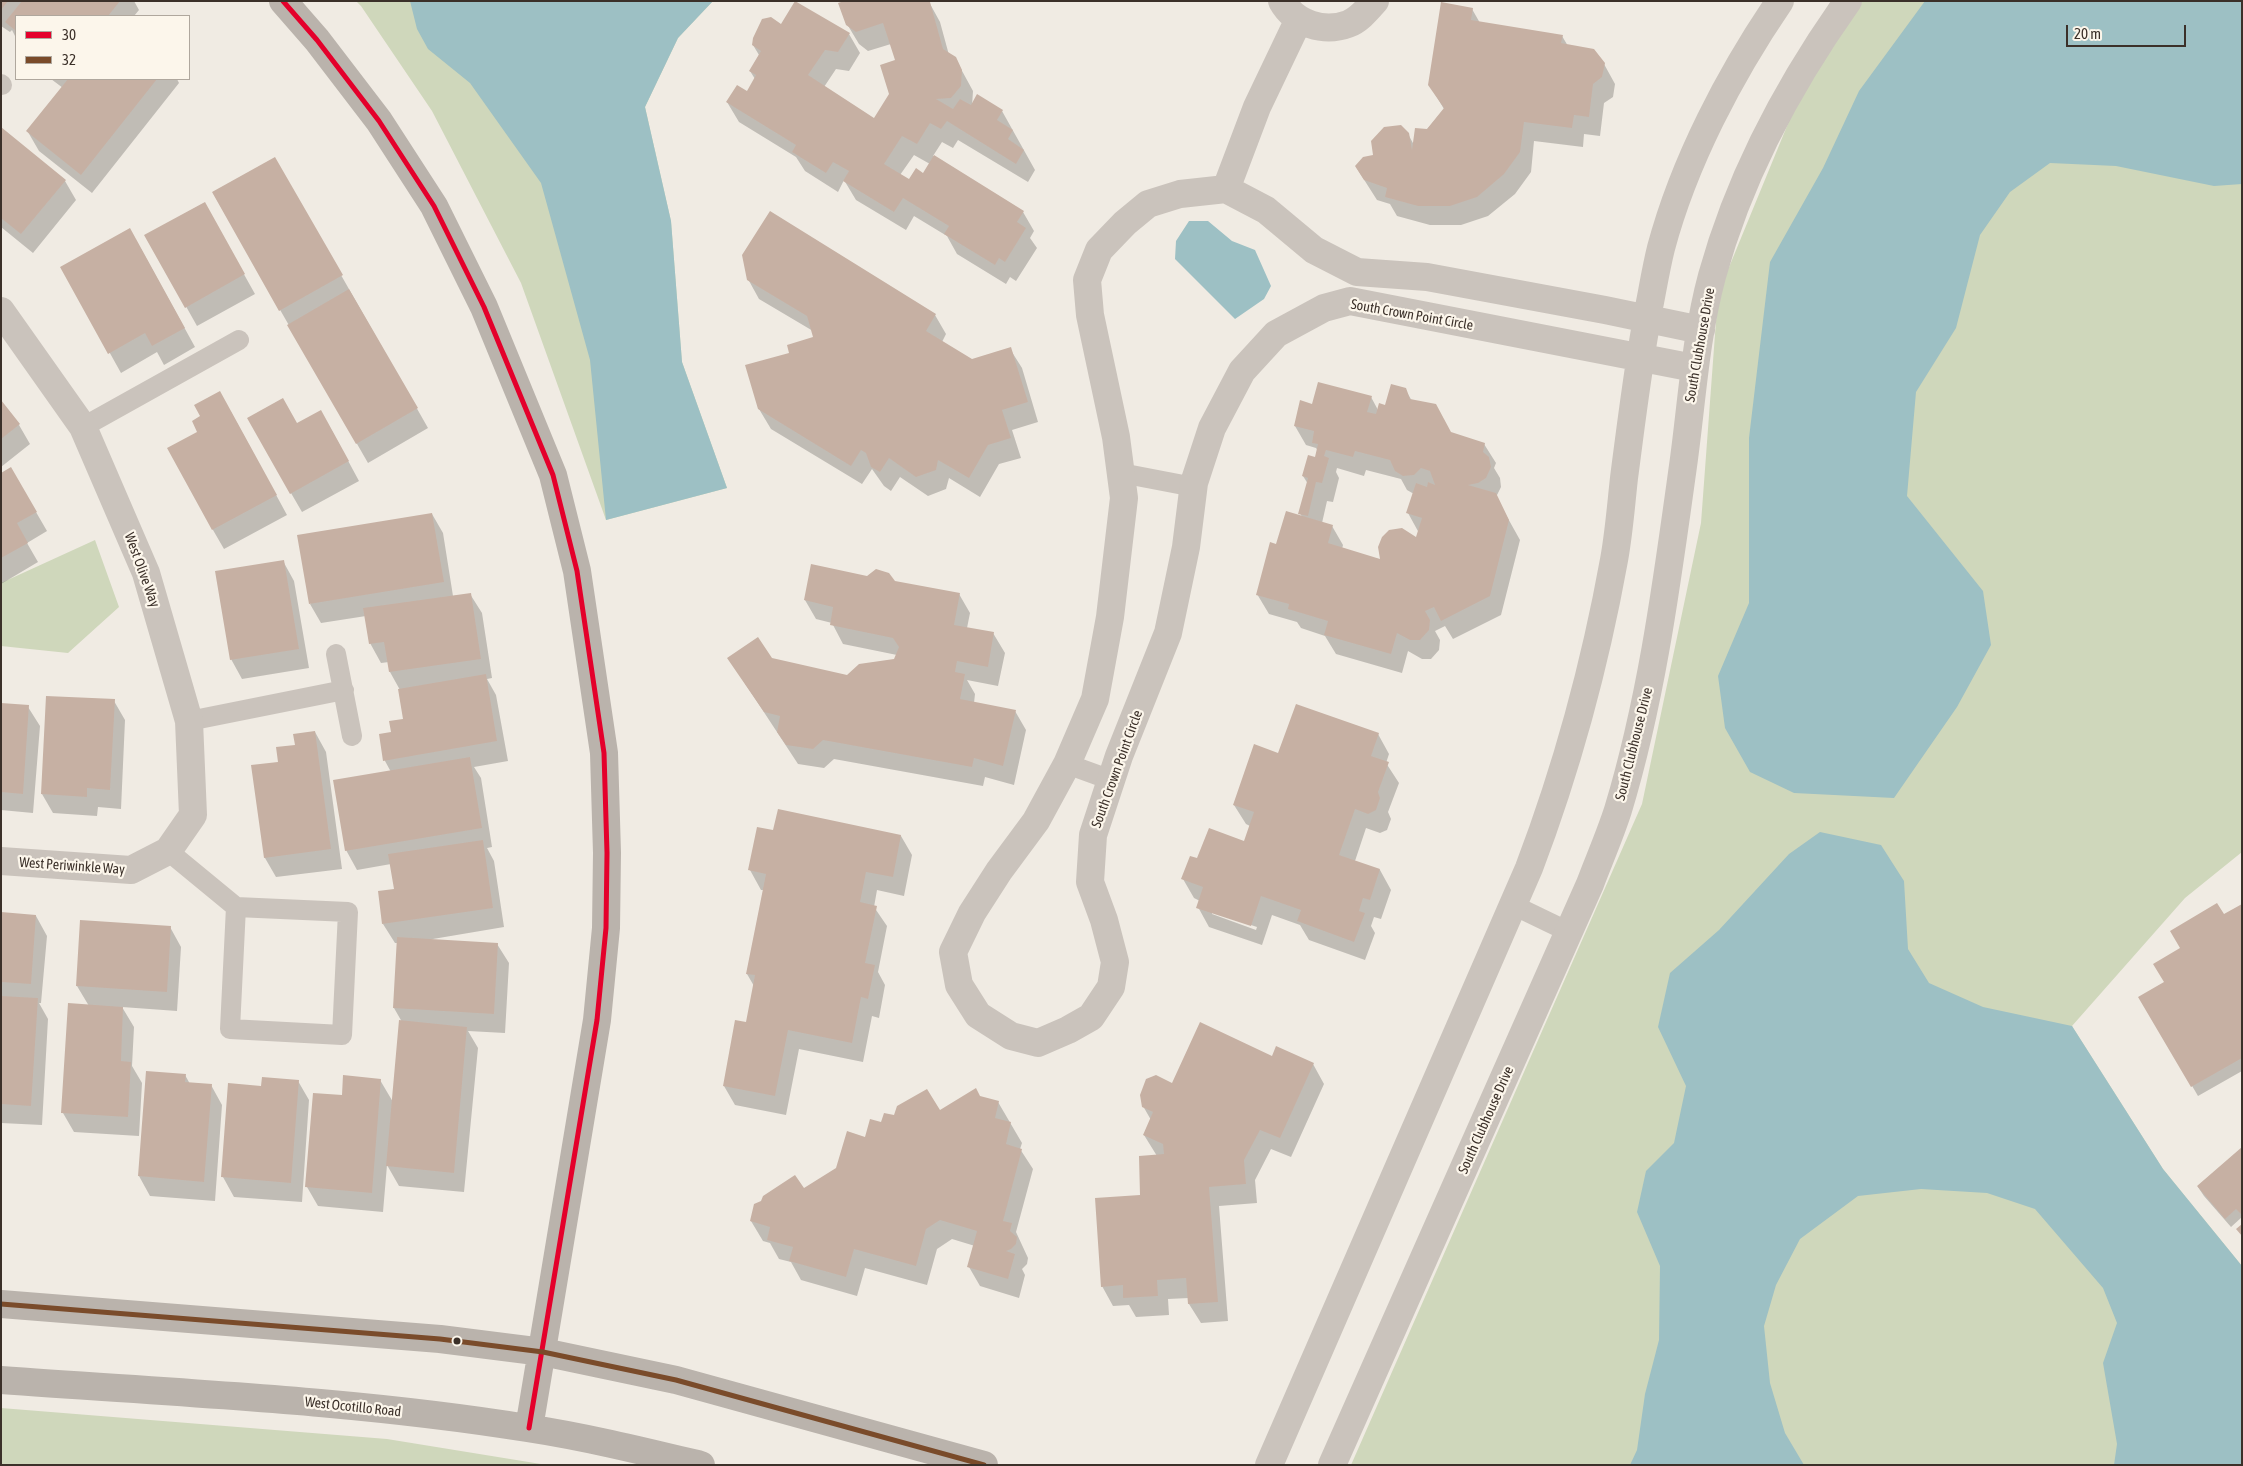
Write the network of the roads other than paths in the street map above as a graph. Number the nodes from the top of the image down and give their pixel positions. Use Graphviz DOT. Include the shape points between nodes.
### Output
graph roads {
  1 [pos="283,1"];
  2 [pos="1375,1"];
  3 [pos="1780,1"];
  4 [pos="1848,1"];
  5 [pos="1291,10"];
  6 [pos="1226,189"];
  7 [pos="1357,272"];
  8 [pos="1350,302"];
  9 [pos="1,311"];
  10 [pos="1647,319"];
  11 [pos="1701,330"];
  12 [pos="239,340"];
  13 [pos="1639,358"];
  14 [pos="1694,368"];
  15 [pos="83,427"];
  16 [pos="1121,473"];
  17 [pos="1194,486"];
  18 [pos="336,654"];
  19 [pos="344,690"];
  20 [pos="190,720"];
  21 [pos="352,736"];
  22 [pos="1067,764"];
  23 [pos="1111,780"];
  24 [pos="168,851"];
  25 [pos="1,861"];
  26 [pos="1513,905"];
  27 [pos="236,906"];
  28 [pos="1568,932"];
  29 [pos="1,1304"];
  30 [pos="543,1352"];
  31 [pos="1,1380"];
  32 [pos="529,1428"];
  33 [pos="701,1465"];
  34 [pos="984,1465"];
  35 [pos="1269,1465"];
  36 [pos="1332,1465"];
  1 -- 30 [label="main road" via="379,121 434,206 484,307 550,467 577,571 604,753 606,928 597,1020"];
  2 -- 5 [label="street" via="1349,24 1332,27 1315,26"];
  3 -- 10 [label="street" via="1758,33 1700,144 1661,248"];
  4 -- 11 [label="street, South Clubhouse Drive" via="1819,42 1778,113 1746,182 1720,248"];
  5 -- 6 [label="street"];
  6 -- 7 [label="street" via="1266,210 1314,250"];
  6 -- 16 [label="street, South Crown Point Circle" via="1180,194 1148,204 1099,250 1087,280 1090,315"];
  7 -- 8 [label="lane"];
  7 -- 10 [label="street" via="1427,277"];
  8 -- 13 [label="street, South Crown Point Circle"];
  8 -- 17 [label="street, South Crown Point Circle" via="1324,308 1276,334 1242,371 1212,428"];
  9 -- 15 [label="street, West Olive Way"];
  10 -- 11 [label="street"];
  10 -- 13 [label="street"];
  11 -- 14 [label="street, South Clubhouse Drive"];
  12 -- 15 [label="lane"];
  13 -- 14 [label="street, South Crown Point Circle"];
  13 -- 26 [label="street" via="1615,557 1597,648 1553,806"];
  14 -- 28 [label="street, South Clubhouse Drive" via="1684,464 1654,662 1637,741 1617,812"];
  15 -- 20 [label="street, West Olive Way" via="146,573"];
  16 -- 17 [label="lane"];
  16 -- 22 [label="street, South Crown Point Circle" via="1124,498 1109,626 1095,699"];
  17 -- 23 [label="street, South Crown Point Circle" via="1186,547 1168,633"];
  18 -- 19 [label="lane"];
  19 -- 20 [label="lane"];
  19 -- 21 [label="lane"];
  20 -- 24 [label="street, West Olive Way" via="193,815"];
  22 -- 23 [label="lane"];
  22 -- 23 [label="street, South Crown Point Circle" via="1036,821 972,913 954,952 959,985 978,1015 1011,1036 1038,1043 1068,1030 1091,1017 1111,987 1115,962 1090,882 1093,835"];
  24 -- 25 [label="street, West Periwinkle Way" via="131,870"];
  24 -- 27 [label="lane"];
  26 -- 28 [label="lane"];
  26 -- 35 [label="street"];
  27 -- 27 [label="lane" via="230,1029 342,1035 348,912"];
  28 -- 36 [label="street, South Clubhouse Drive"];
  29 -- 30 [label="main road" via="440,1339"];
  30 -- 32 [label="main road"];
  30 -- 34 [label="main road" via="676,1380"];
  31 -- 32 [label="main road, West Ocotillo Road" via="302,1401"];
  32 -- 33 [label="main road, West Ocotillo Road"];
}
